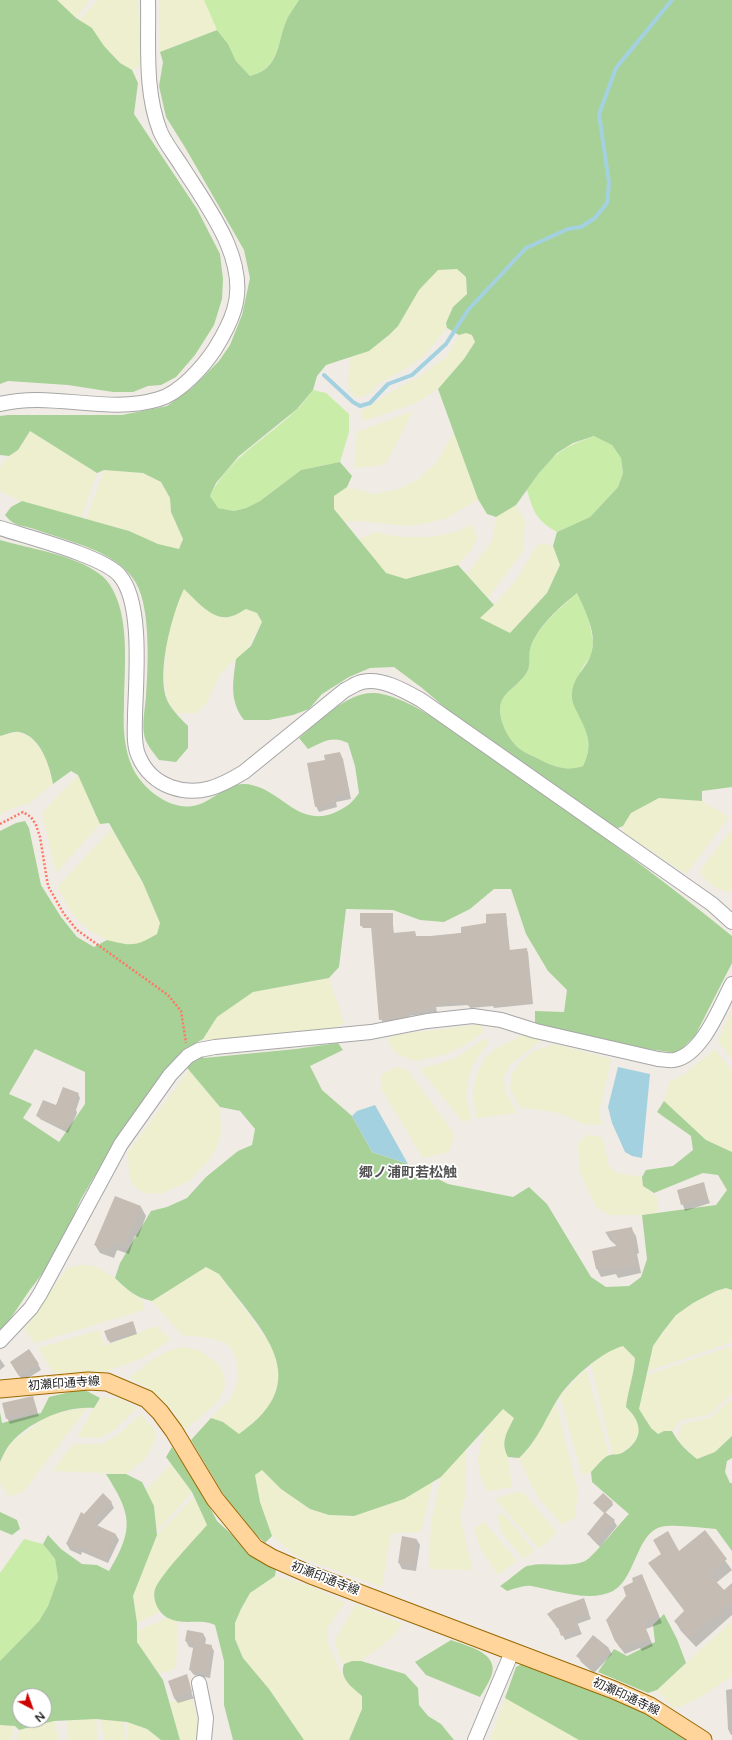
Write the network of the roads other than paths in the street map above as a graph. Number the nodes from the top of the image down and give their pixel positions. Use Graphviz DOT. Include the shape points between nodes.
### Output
graph roads {
  1 [pos="148,0"];
  2 [pos="0,404"];
  3 [pos="0,528"];
  4 [pos="732,922"];
  5 [pos="732,984"];
  6 [pos="0,1342"];
  7 [pos="0,1389"];
  8 [pos="512,1652"];
  9 [pos="199,1682"];
  10 [pos="204,1740"];
  11 [pos="475,1740"];
  12 [pos="703,1740"];
  1 -- 2 [label="street" via="151,96 154,114 161,133 230,250 236,267 238,285 235,309 209,359 185,383 161,399 142,404 111,405 31,400"];
  3 -- 4 [label="street" via="100,561 120,575 132,603 136,643 135,737 138,756 148,771 160,782 192,792 208,790 226,782 244,772 345,690 362,682 376,682 407,692 421,700 712,904"];
  5 -- 6 [label="street" via="700,1043 688,1054 674,1060 658,1059 536,1031 501,1020 473,1016 427,1021 371,1032 199,1050 188,1056 170,1075 121,1144 40,1294"];
  7 -- 8 [label="main road, 初瀬印通寺線" via="88,1381 108,1382 148,1399 174,1431 215,1499 255,1548 311,1575"];
  8 -- 11 [label="street"];
  8 -- 12 [label="main road, 初瀬印通寺線" via="650,1706"];
  9 -- 10 [label="street" via="206,1718"];
}
